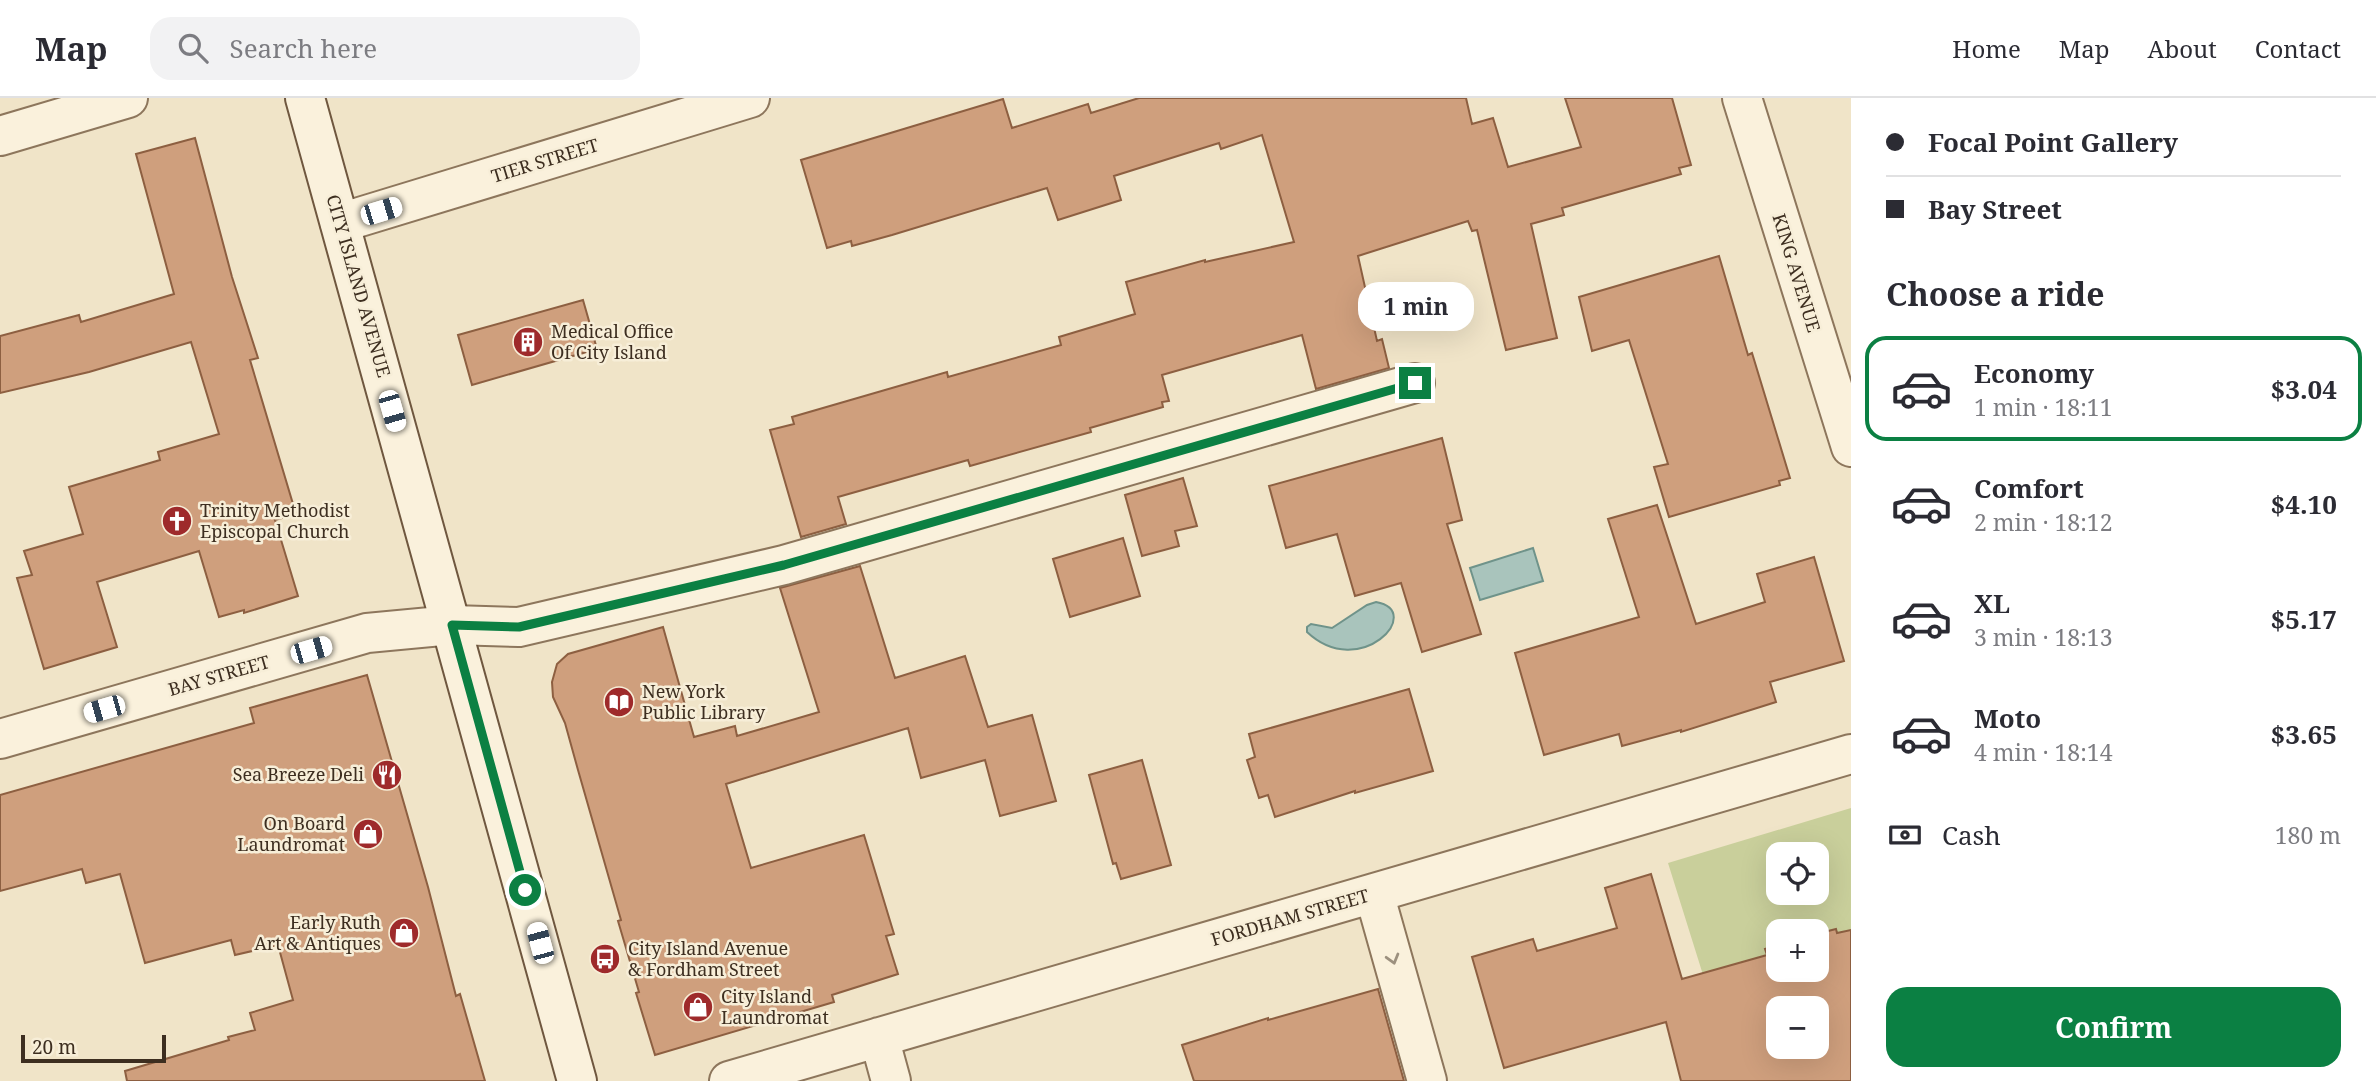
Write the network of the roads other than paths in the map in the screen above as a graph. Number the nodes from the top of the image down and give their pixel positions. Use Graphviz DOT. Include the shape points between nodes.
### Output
graph roads {
  1 [pos="128,98"];
  2 [pos="305,98"];
  3 [pos="750,98"];
  4 [pos="1742,98"];
  5 [pos="0,136"];
  6 [pos="340,223"];
  7 [pos="1415,383"];
  8 [pos="1851,447"];
  9 [pos="452,625"];
  10 [pos="0,739"];
  11 [pos="1851,754"];
  12 [pos="1374,893"];
  13 [pos="879,1037"];
  14 [pos="578,1081"];
  15 [pos="729,1081"];
  16 [pos="891,1081"];
  17 [pos="1427,1081"];
  1 -- 5 [label="street"];
  2 -- 6 [label="street, CITY ISLAND AVENUE"];
  3 -- 6 [label="street, TIER STREET"];
  4 -- 8 [label="street, KING AVENUE"];
  6 -- 9 [label="street, CITY ISLAND AVENUE"];
  7 -- 9 [label="street, BAY STREET" via="784,565 519,627"];
  9 -- 10 [label="street, BAY STREET" via="367,633"];
  9 -- 14 [label="street, CITY ISLAND AVENUE"];
  11 -- 12 [label="street, FORDHAM STREET"];
  12 -- 13 [label="street, FORDHAM STREET"];
  12 -- 17 [label="street, one-way"];
  13 -- 15 [label="street, FORDHAM STREET"];
  13 -- 16 [label="street"];
}
